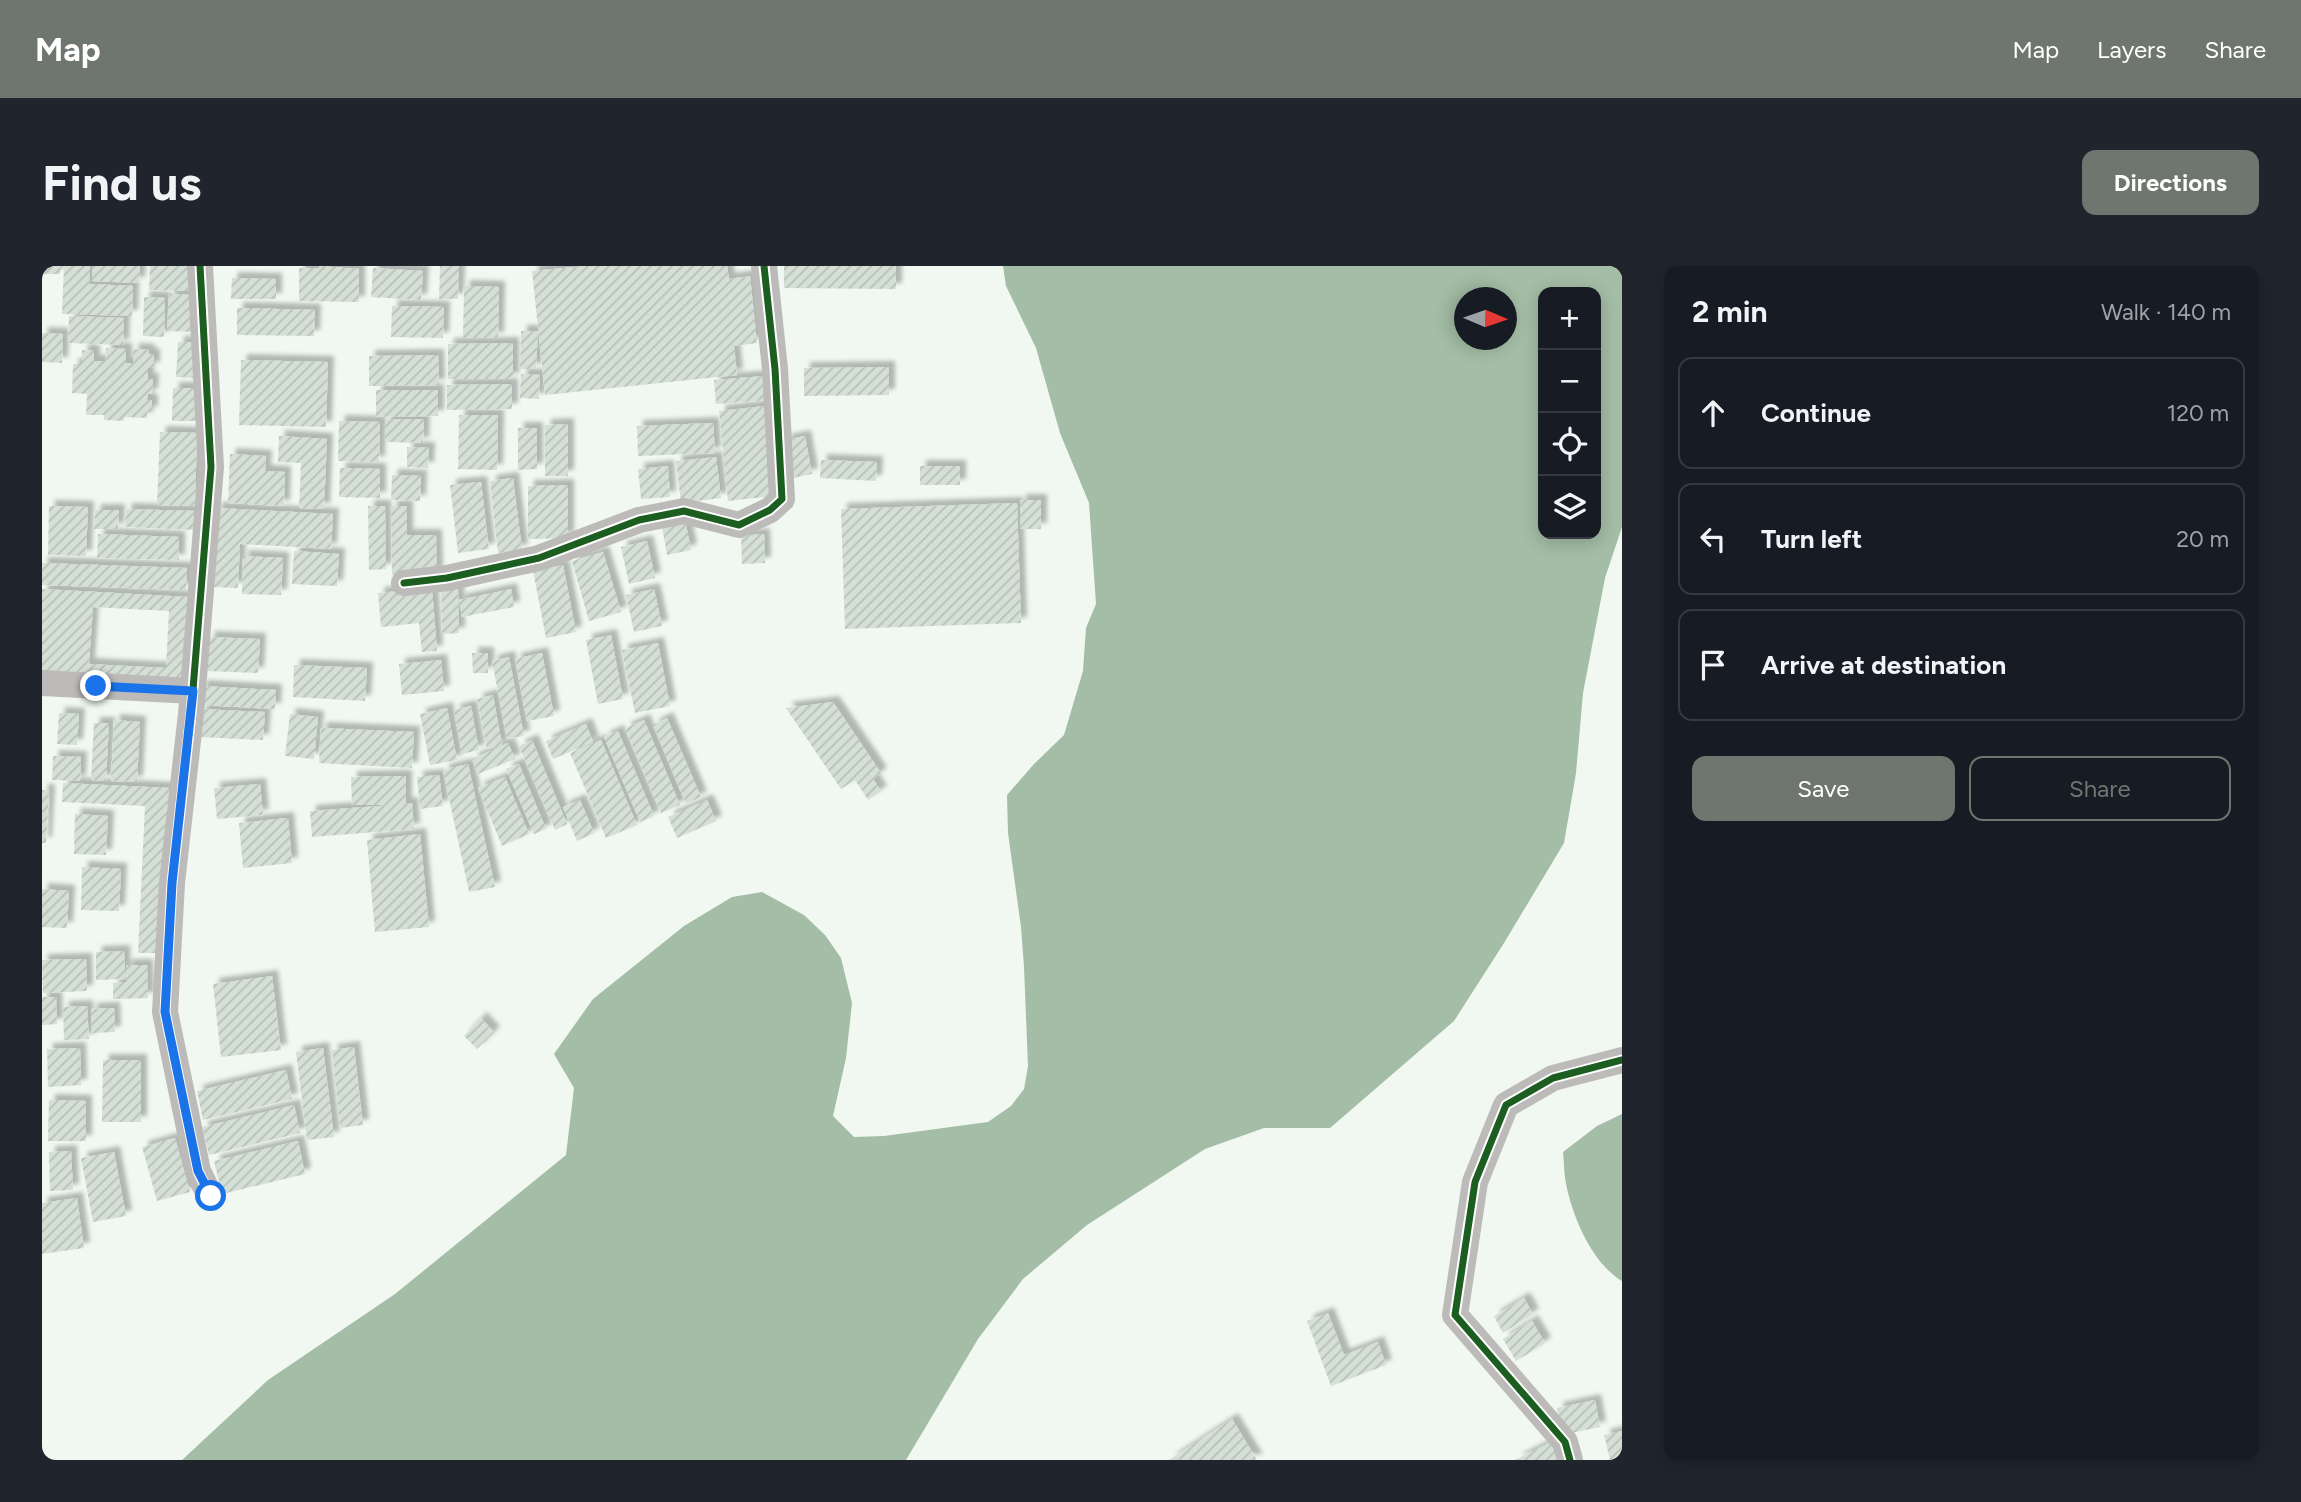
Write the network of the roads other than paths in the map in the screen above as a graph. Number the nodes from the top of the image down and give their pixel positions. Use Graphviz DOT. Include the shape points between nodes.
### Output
graph roads {
  1 [pos="200,266"];
  2 [pos="764,266"];
  3 [pos="404,583"];
  4 [pos="42,683"];
  5 [pos="193,691"];
  6 [pos="1622,1060"];
  7 [pos="211,1196"];
  8 [pos="1570,1460"];
  1 -- 5 [label="street" via="211,467"];
  2 -- 3 [label="street" via="782,499 771,510 739,525 684,511 639,520 539,558"];
  4 -- 5 [label="street"];
  5 -- 7 [label="street" via="172,883 165,1012 198,1171"];
  6 -- 8 [label="street" via="1553,1078 1506,1105 1475,1182 1455,1315 1565,1443"];
}
